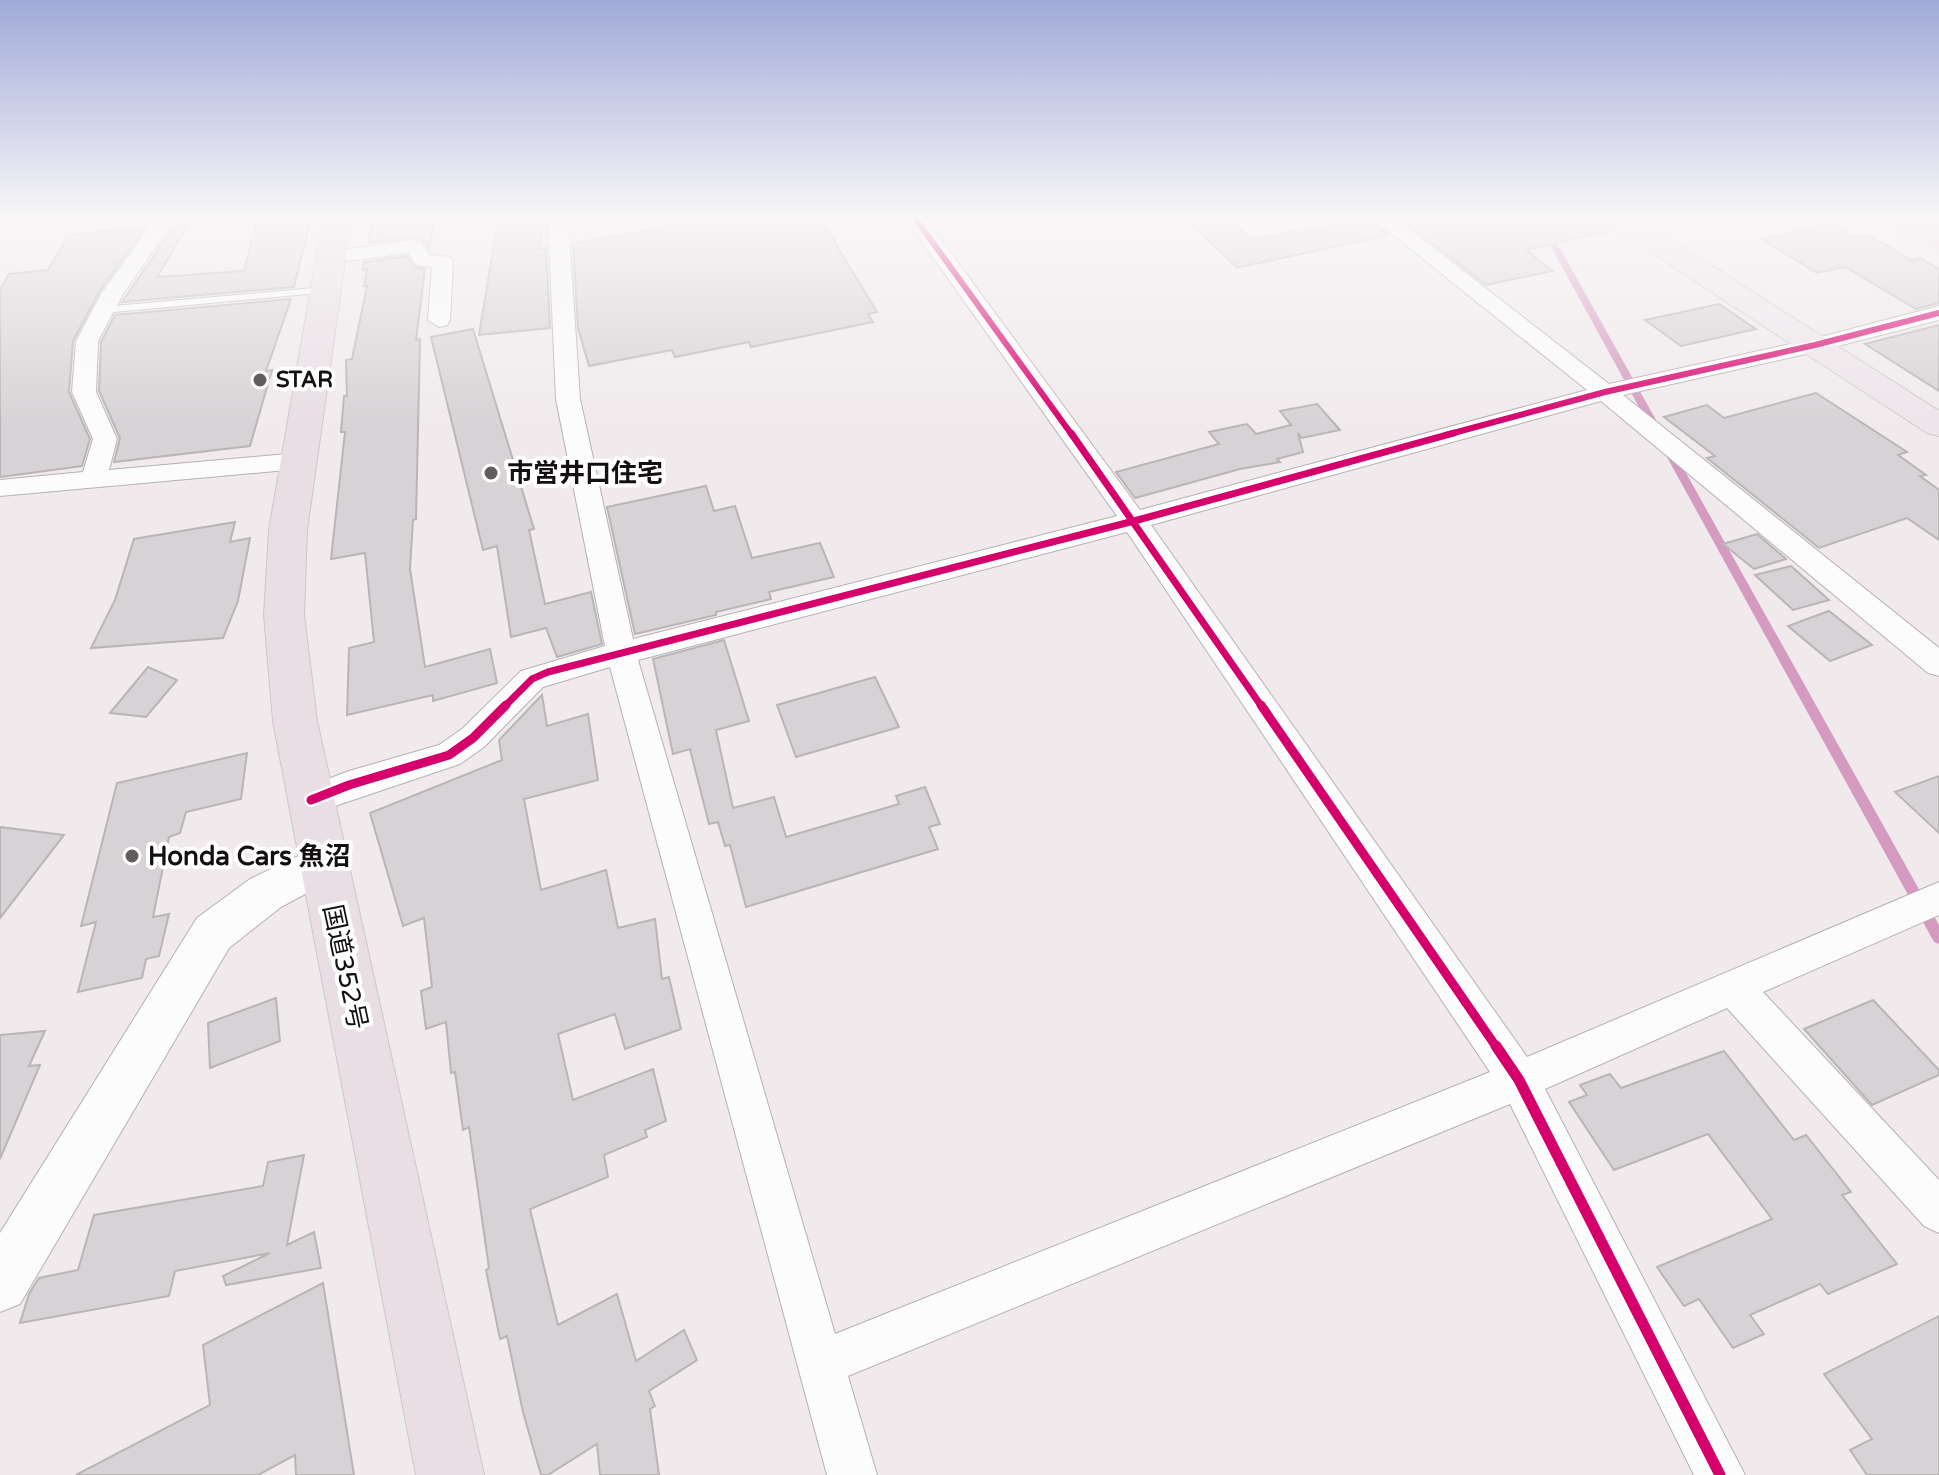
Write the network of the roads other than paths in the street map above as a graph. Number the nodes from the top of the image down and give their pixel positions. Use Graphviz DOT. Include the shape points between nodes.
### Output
graph roads {
  1 [pos="119,287"];
  2 [pos="326,287"];
  3 [pos="440,287"];
  4 [pos="562,287"];
  5 [pos="965,287"];
  6 [pos="1470,287"];
  7 [pos="1725,287"];
  8 [pos="325,290"];
  9 [pos="103,310"];
  10 [pos="1939,313"];
  11 [pos="439,320"];
  12 [pos="1815,345"];
  13 [pos="1605,392"];
  14 [pos="1939,426"];
  15 [pos="298,461"];
  16 [pos="94,479"];
  17 [pos="0,488"];
  18 [pos="1134,521"];
  19 [pos="621,653"];
  20 [pos="1939,665"];
  21 [pos="311,800"];
  22 [pos="324,863"];
  23 [pos="1939,898"];
  24 [pos="1733,987"];
  25 [pos="1519,1080"];
  26 [pos="1939,1211"];
  27 [pos="0,1284"];
  28 [pos="822,1363"];
  29 [pos="450,1475"];
  30 [pos="852,1475"];
  31 [pos="1720,1475"];
  1 -- 9 [label="street"];
  2 -- 8 [label="highway, 国道352号"];
  3 -- 11 [label="street"];
  4 -- 19 [label="street" via="568,399"];
  5 -- 18 [label="street"];
  6 -- 13 [label="street"];
  7 -- 12 [label="main road"];
  8 -- 9 [label="lane"];
  8 -- 15 [label="highway, 国道352号"];
  9 -- 16 [label="street" via="87,341 84,392 105,439"];
  10 -- 12 [label="street"];
  12 -- 13 [label="street"];
  12 -- 14 [label="main road"];
  13 -- 18 [label="street"];
  13 -- 20 [label="street"];
  15 -- 16 [label="street"];
  15 -- 21 [label="highway, 国道352号" via="284,615 295,721"];
  16 -- 17 [label="street"];
  18 -- 19 [label="street"];
  18 -- 25 [label="street"];
  19 -- 21 [label="street" via="532,679 449,755"];
  19 -- 28 [label="street"];
  21 -- 22 [label="highway, 国道352号"];
  22 -- 27 [label="street" via="239,908 213,933"];
  22 -- 29 [label="highway, 国道352号"];
  23 -- 24 [label="street"];
  24 -- 25 [label="street"];
  24 -- 26 [label="street"];
  25 -- 28 [label="street"];
  25 -- 31 [label="street"];
  28 -- 30 [label="street"];
}
